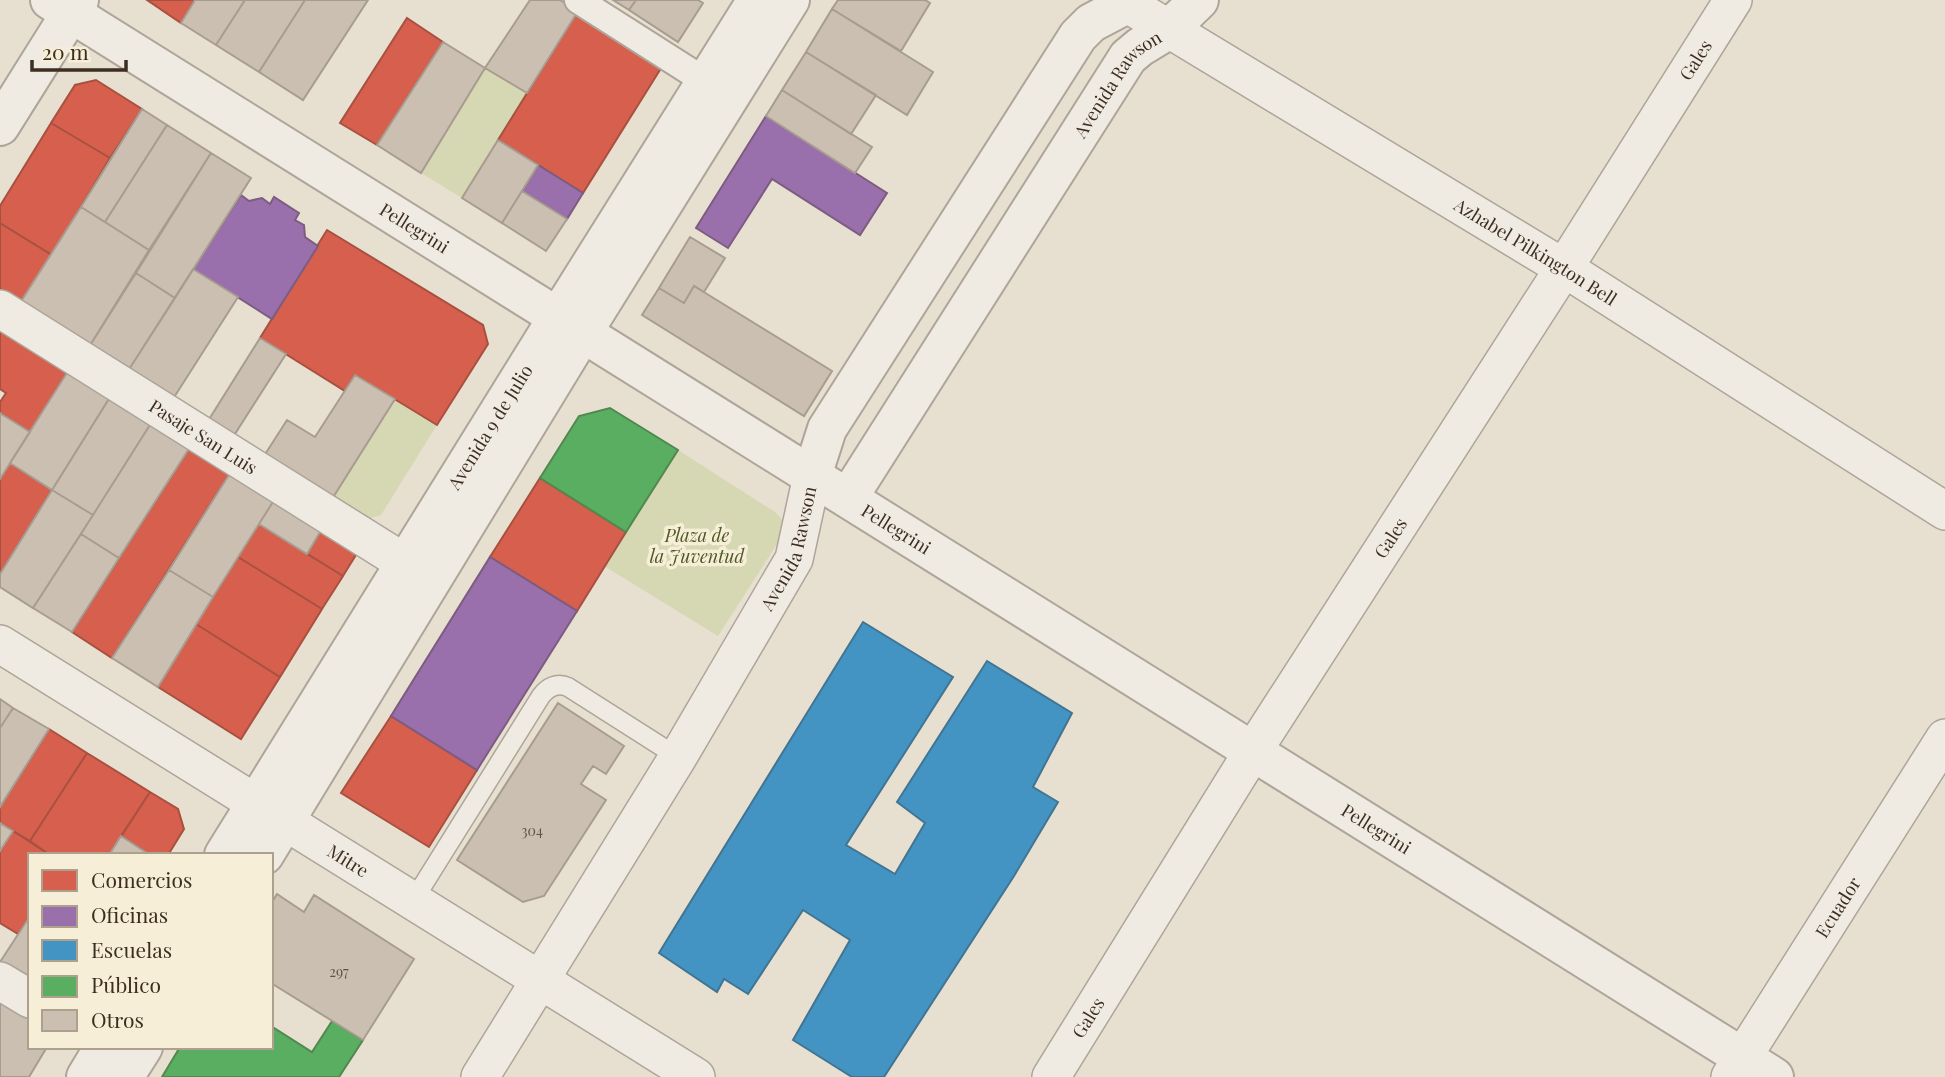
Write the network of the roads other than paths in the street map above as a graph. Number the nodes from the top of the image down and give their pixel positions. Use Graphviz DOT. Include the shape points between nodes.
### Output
graph roads {
  1 [pos="578,0"];
  2 [pos="757,0"];
  3 [pos="790,0"];
  4 [pos="1199,0"];
  5 [pos="1733,0"];
  6 [pos="1126,1"];
  7 [pos="67,4"];
  8 [pos="1168,30"];
  9 [pos="705,81"];
  10 [pos="0,126"];
  11 [pos="1564,268"];
  12 [pos="0,309"];
  13 [pos="570,325"];
  14 [pos="812,475"];
  15 [pos="848,498"];
  16 [pos="1945,511"];
  17 [pos="405,563"];
  18 [pos="0,644"];
  19 [pos="1945,738"];
  20 [pos="1253,751"];
  21 [pos="678,757"];
  22 [pos="270,814"];
  23 [pos="226,853"];
  24 [pos="264,853"];
  25 [pos="413,901"];
  26 [pos="540,979"];
  27 [pos="0,981"];
  28 [pos="28,998"];
  29 [pos="103,1049"];
  30 [pos="142,1049"];
  31 [pos="1736,1067"];
  32 [pos="86,1077"];
  33 [pos="124,1077"];
  34 [pos="480,1077"];
  35 [pos="696,1077"];
  36 [pos="1051,1077"];
  37 [pos="1774,1077"];
  1 -- 9 [label="street"];
  2 -- 9 [label="street, Avenida 9 de Julio"];
  3 -- 13 [label="street, Avenida 9 de Julio"];
  4 -- 8 [label="street, Avenida Rawson"];
  5 -- 11 [label="street, Gales"];
  6 -- 8 [label="street, Azhabel Pilkington Bell"];
  6 -- 14 [label="street, Avenida Rawson" via="1078,36 827,429"];
  7 -- 10 [label="street"];
  7 -- 13 [label="street, Pellegrini"];
  8 -- 11 [label="street, Azhabel Pilkington Bell"];
  8 -- 15 [label="street, Avenida Rawson" via="1128,57"];
  9 -- 13 [label="street, Avenida 9 de Julio"];
  11 -- 16 [label="street, Azhabel Pilkington Bell"];
  11 -- 20 [label="street, Gales"];
  12 -- 17 [label="street, Pasaje San Luis"];
  13 -- 14 [label="street, Pellegrini"];
  13 -- 17 [label="street, Avenida 9 de Julio"];
  13 -- 22 [label="street, Avenida 9 de Julio"];
  14 -- 15 [label="street, Pellegrini"];
  14 -- 21 [label="street, Avenida Rawson" via="794,559"];
  15 -- 20 [label="street, Pellegrini"];
  17 -- 22 [label="street, Avenida 9 de Julio"];
  18 -- 22 [label="street, Mitre"];
  19 -- 31 [label="street, Ecuador"];
  20 -- 31 [label="street, Pellegrini"];
  20 -- 36 [label="street, Gales"];
  21 -- 25 [label="lane" via="568,687 554,685 541,696"];
  21 -- 26 [label="street, Avenida Rawson"];
  22 -- 23 [label="street, Avenida 9 de Julio"];
  22 -- 24 [label="street, Avenida 9 de Julio"];
  22 -- 25 [label="street, Mitre"];
  25 -- 26 [label="street, Mitre"];
  26 -- 34 [label="street, Avenida Rawson"];
  26 -- 35 [label="street, Mitre"];
  27 -- 28 [label="street"];
  29 -- 32 [label="street"];
  30 -- 33 [label="street"];
  31 -- 37 [label="street, Pellegrini"];
}
